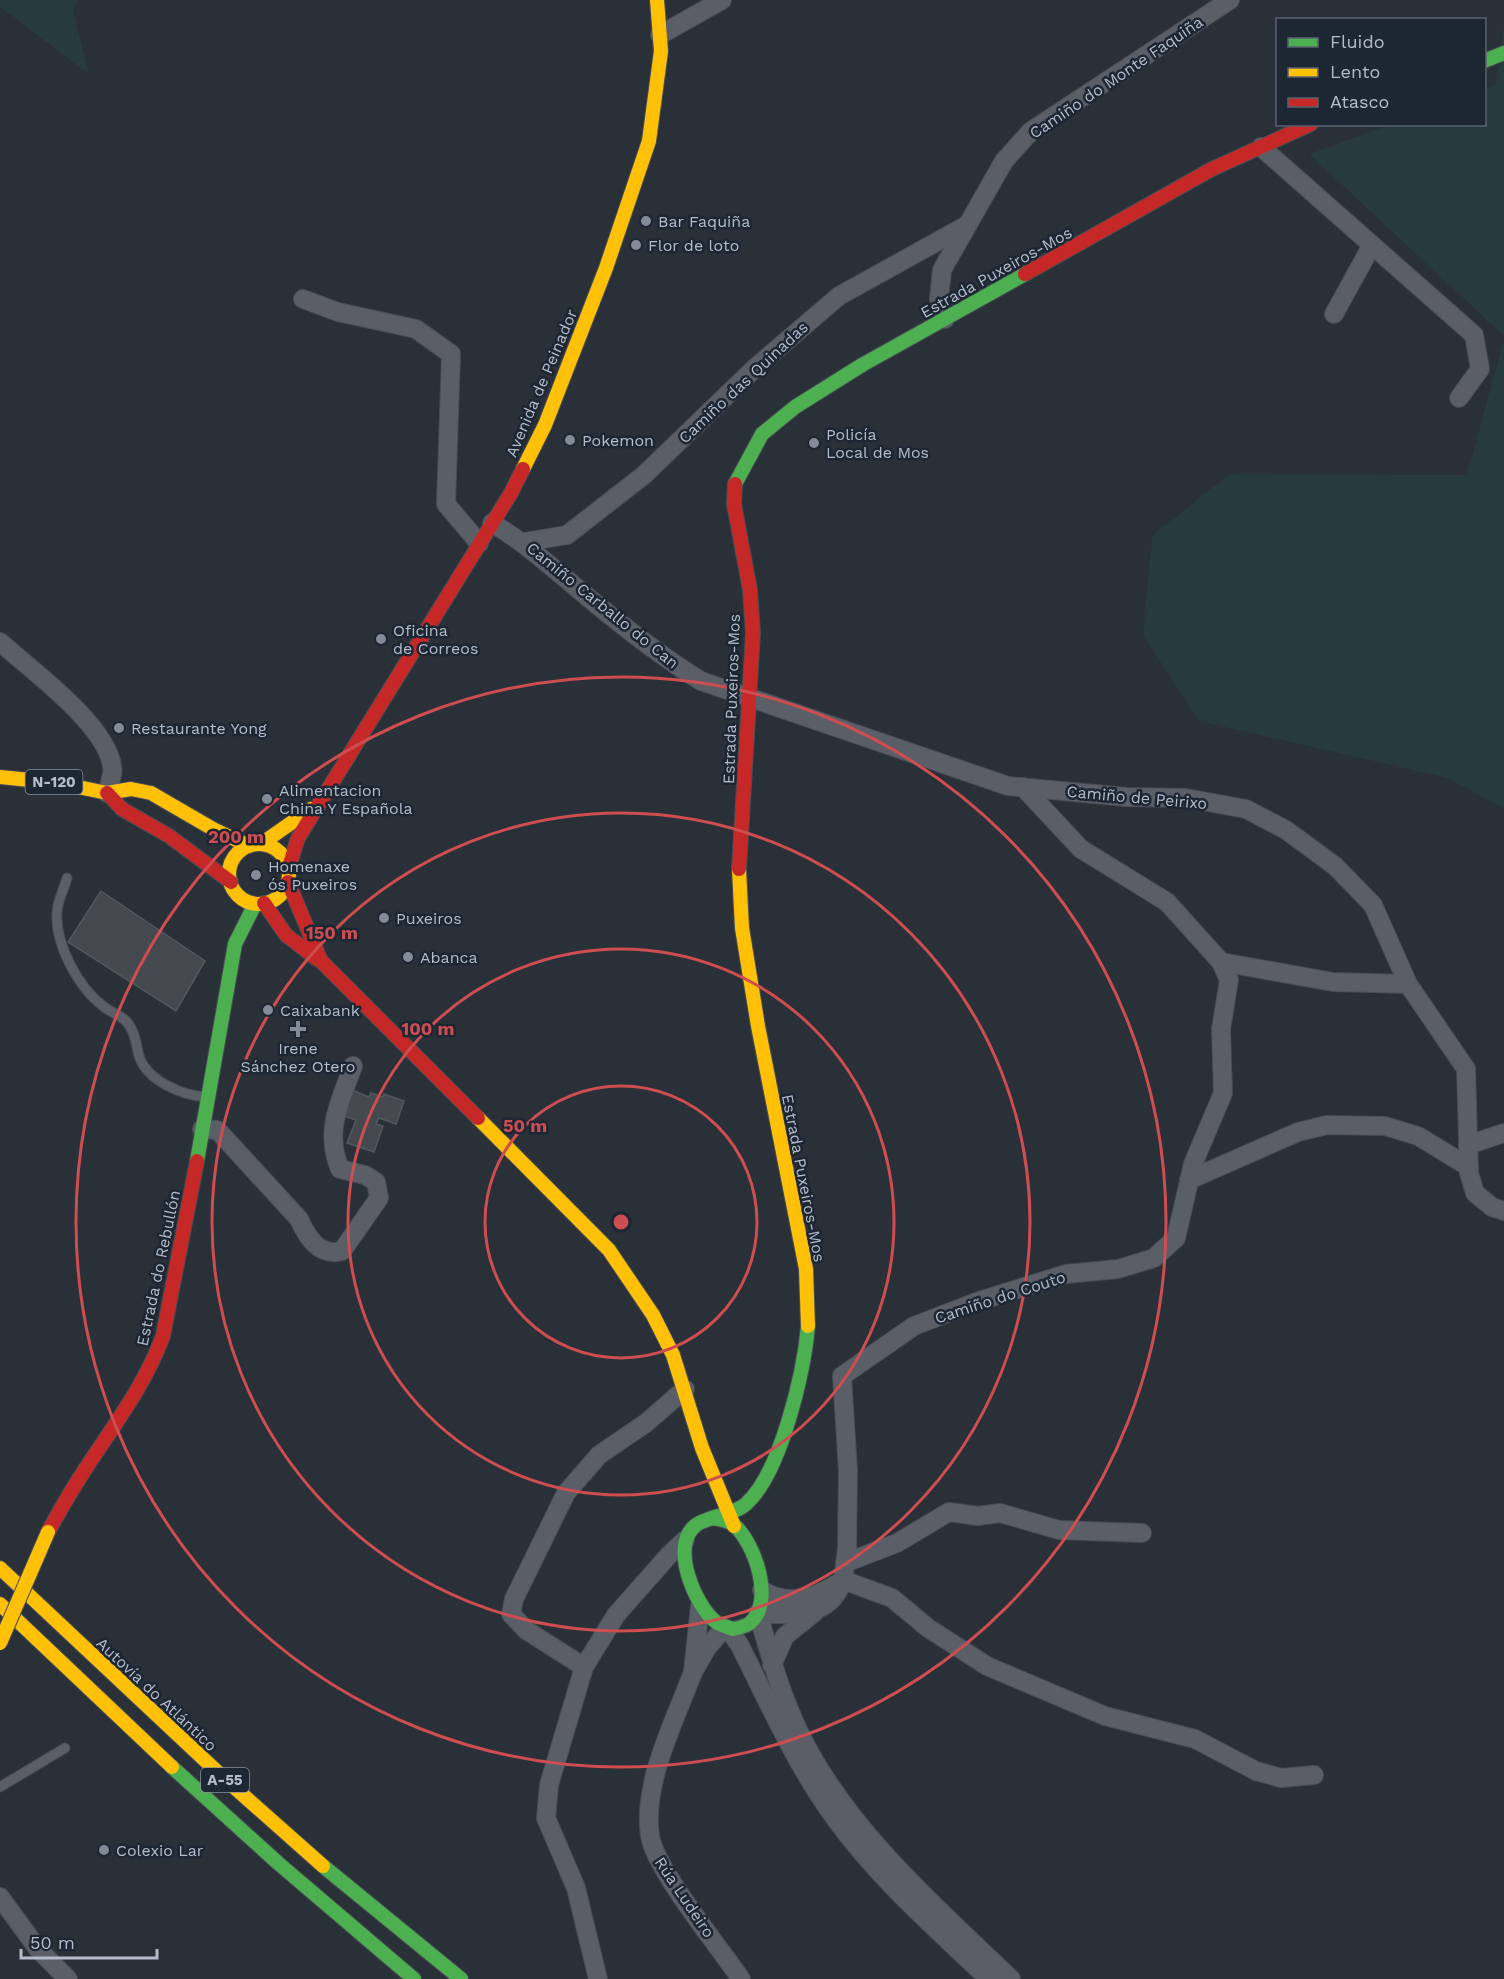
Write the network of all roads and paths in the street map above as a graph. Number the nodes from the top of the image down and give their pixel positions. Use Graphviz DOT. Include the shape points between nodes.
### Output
graph roads {
  1 [pos="657,0"];
  2 [pos="722,0"];
  3 [pos="1230,0"];
  4 [pos="660,35"];
  5 [pos="1504,54"];
  6 [pos="1486,61"];
  7 [pos="1307,126"];
  8 [pos="1261,147"];
  9 [pos="967,225"];
  10 [pos="1371,247"];
  11 [pos="303,299"];
  12 [pos="1334,314"];
  13 [pos="945,319"];
  14 [pos="1459,398"];
  15 [pos="492,523"];
  16 [pos="525,542"];
  17 [pos="479,543"];
  18 [pos="0,642"];
  19 [pos="750,696"];
  20 [pos="0,777"];
  21 [pos="1023,787"];
  22 [pos="107,793"];
  23 [pos="319,803"];
  24 [pos="255,845"];
  25 [pos="289,867"];
  26 [pos="67,878"];
  27 [pos="231,882"];
  28 [pos="288,882"];
  29 [pos="260,904"];
  30 [pos="321,961"];
  31 [pos="1221,962"];
  32 [pos="1408,984"];
  33 [pos="353,1066"];
  34 [pos="207,1096"];
  35 [pos="202,1129"];
  36 [pos="1504,1133"];
  37 [pos="1468,1145"];
  38 [pos="1469,1167"];
  39 [pos="1189,1180"];
  40 [pos="1504,1211"];
  41 [pos="685,1389"];
  42 [pos="702,1448"];
  43 [pos="699,1481"];
  44 [pos="717,1485"];
  45 [pos="760,1487"];
  46 [pos="731,1519"];
  47 [pos="693,1526"];
  48 [pos="1143,1533"];
  49 [pos="747,1545"];
  50 [pos="0,1568"];
  51 [pos="844,1572"];
  52 [pos="649,1579"];
  53 [pos="688,1580"];
  54 [pos="762,1590"];
  55 [pos="0,1604"];
  56 [pos="700,1604"];
  57 [pos="820,1608"];
  58 [pos="758,1613"];
  59 [pos="726,1629"];
  60 [pos="0,1642"];
  61 [pos="772,1665"];
  62 [pos="584,1667"];
  63 [pos="693,1672"];
  64 [pos="65,1748"];
  65 [pos="1314,1775"];
  66 [pos="0,1787"];
  67 [pos="0,1897"];
  68 [pos="68,1979"];
  69 [pos="414,1979"];
  70 [pos="461,1979"];
  71 [pos="598,1979"];
  72 [pos="741,1979"];
  73 [pos="989,1979"];
  74 [pos="1011,1979"];
  1 -- 4 [label="main road, Avenida de Peinador"];
  2 -- 4 [label="street"];
  3 -- 9 [label="street, Camiño do Monte Faquiña" via="1031,131 1004,161"];
  4 -- 15 [label="main road, Avenida de Peinador" via="649,141 606,268 545,425"];
  5 -- 6 [label="main road"];
  7 -- 8 [label="main road, Estrada Puxeiros-Mos"];
  8 -- 10 [label="street"];
  8 -- 13 [label="main road, Estrada Puxeiros-Mos" via="1212,169"];
  9 -- 13 [label="street, Camiño do Monte Faquiña" via="942,270 939,298"];
  9 -- 16 [label="street, Camiño das Quinadas" via="839,296 756,367 644,475 567,535"];
  10 -- 12 [label="street"];
  10 -- 14 [label="street" via="1474,335 1480,369"];
  11 -- 17 [label="street" via="338,312 416,329 451,354 446,504"];
  13 -- 19 [label="main road, Estrada Puxeiros-Mos" via="795,408 762,434 747,456 735,480 734,504 750,590"];
  15 -- 16 [label="street, Camiño Carballo do Can"];
  15 -- 17 [label="main road, Avenida de Peinador"];
  16 -- 19 [label="street, Camiño Carballo do Can" via="667,660 701,681"];
  17 -- 23 [label="main road, Avenida de Peinador"];
  18 -- 22 [label="street" via="85,717 109,754 113,768"];
  19 -- 21 [label="street, Camiño de Peirixo" via="1008,786"];
  19 -- 45 [label="main road, Estrada Puxeiros-Mos" via="739,872 742,928 806,1269 809,1310 796,1389"];
  20 -- 22 [label="main road, N-120"];
  21 -- 31 [label="street, Camiño do Couto" via="1081,849 1167,902"];
  21 -- 32 [label="street, Camiño de Peirixo" via="1186,798 1246,809 1335,866 1373,905"];
  22 -- 24 [label="main road, N-120" via="131,789 151,793 213,829"];
  22 -- 27 [label="main road, N-120" via="122,809 169,836"];
  23 -- 24 [label="main road, Avenida de Peinador"];
  23 -- 25 [label="main road, Avenida de Peinador" via="298,838"];
  24 -- 25 [label="main road, N-120" via="281,853"];
  24 -- 27 [label="main road" via="235,856"];
  25 -- 28 [label="main road, N-120"];
  26 -- 34 [label="lane" via="57,912 59,940 80,980 101,1005 127,1022 140,1059 156,1079 194,1096"];
  27 -- 29 [label="main road, N-120" via="240,897"];
  28 -- 29 [label="main road" via="277,898"];
  28 -- 30 [label="main road, N-120"];
  29 -- 30 [label="main road, N-120" via="307,954"];
  29 -- 34 [label="main road, Estrada do Rebullón" via="235,944"];
  30 -- 41 [label="main road, N-120" via="609,1250 653,1315"];
  31 -- 32 [label="street" via="1333,982"];
  31 -- 39 [label="street, Camiño do Couto" via="1229,980 1221,1029 1223,1093 1192,1164"];
  32 -- 37 [label="street, Camiño de Peirixo" via="1466,1069"];
  33 -- 35 [label="street" via="335,1117 332,1149 340,1169 376,1182 379,1198 342,1251 334,1253 317,1247 299,1219 221,1134"];
  34 -- 35 [label="main road, Estrada do Rebullón"];
  35 -- 60 [label="main road, Estrada do Rebullón, bridge" via="171,1300 156,1358 146,1380 90,1461 48,1532"];
  36 -- 37 [label="street"];
  37 -- 38 [label="street, Camiño de Peirixo"];
  38 -- 39 [label="street" via="1418,1136 1385,1126 1327,1125 1298,1131"];
  38 -- 40 [label="street, Camiño de Peirixo" via="1474,1193"];
  39 -- 51 [label="street, Camiño do Couto" via="1176,1238 1154,1258 1118,1269 1066,1274 979,1301 914,1326 842,1376 848,1471"];
  41 -- 42 [label="main road, N-120"];
  41 -- 62 [label="street" via="646,1423 599,1455 566,1493 514,1599 511,1614 526,1630"];
  42 -- 43 [label="main road, N-120"];
  42 -- 44 [label="main road"];
  44 -- 45 [label="main road" via="740,1495"];
  44 -- 46 [label="main road"];
  45 -- 46 [label="main road"];
  45 -- 49 [label="main road, Estrada Puxeiros-Mos"];
  46 -- 47 [label="main road" via="704,1519"];
  46 -- 49 [label="main road"];
  47 -- 52 [label="street"];
  47 -- 53 [label="main road" via="684,1562"];
  48 -- 51 [label="street" via="1059,1530 1000,1513 978,1516 949,1512"];
  49 -- 54 [label="main road"];
  50 -- 70 [label="main road, Autovía do Atlántico / A-55" via="220,1775 329,1872"];
  51 -- 54 [label="street" via="819,1593 786,1600"];
  51 -- 57 [label="street" via="836,1598"];
  51 -- 65 [label="street" via="892,1598 928,1628 987,1666 1105,1716 1195,1739 1256,1771 1281,1778"];
  52 -- 53 [label="street" via="678,1572"];
  52 -- 62 [label="street" via="616,1615"];
  53 -- 56 [label="main road"];
  54 -- 58 [label="main road"];
  55 -- 69 [label="main road, A-55" via="199,1791"];
  56 -- 59 [label="main road"];
  56 -- 63 [label="street, Rúa Ludeiro"];
  57 -- 58 [label="street" via="802,1614"];
  57 -- 61 [label="street" via="785,1636"];
  58 -- 59 [label="main road" via="746,1626"];
  58 -- 61 [label="street"];
  59 -- 63 [label="street, Rúa Ludeiro" via="707,1648"];
  59 -- 73 [label="street" via="739,1644 793,1754 835,1818 874,1865"];
  61 -- 74 [label="street" via="803,1740 843,1802 902,1872"];
  62 -- 71 [label="street" via="549,1785 546,1818 576,1887"];
  63 -- 72 [label="street, Rúa Ludeiro" via="654,1777 650,1837 666,1872"];
  64 -- 66 [label="lane"];
  67 -- 68 [label="street" via="38,1948"];
}
